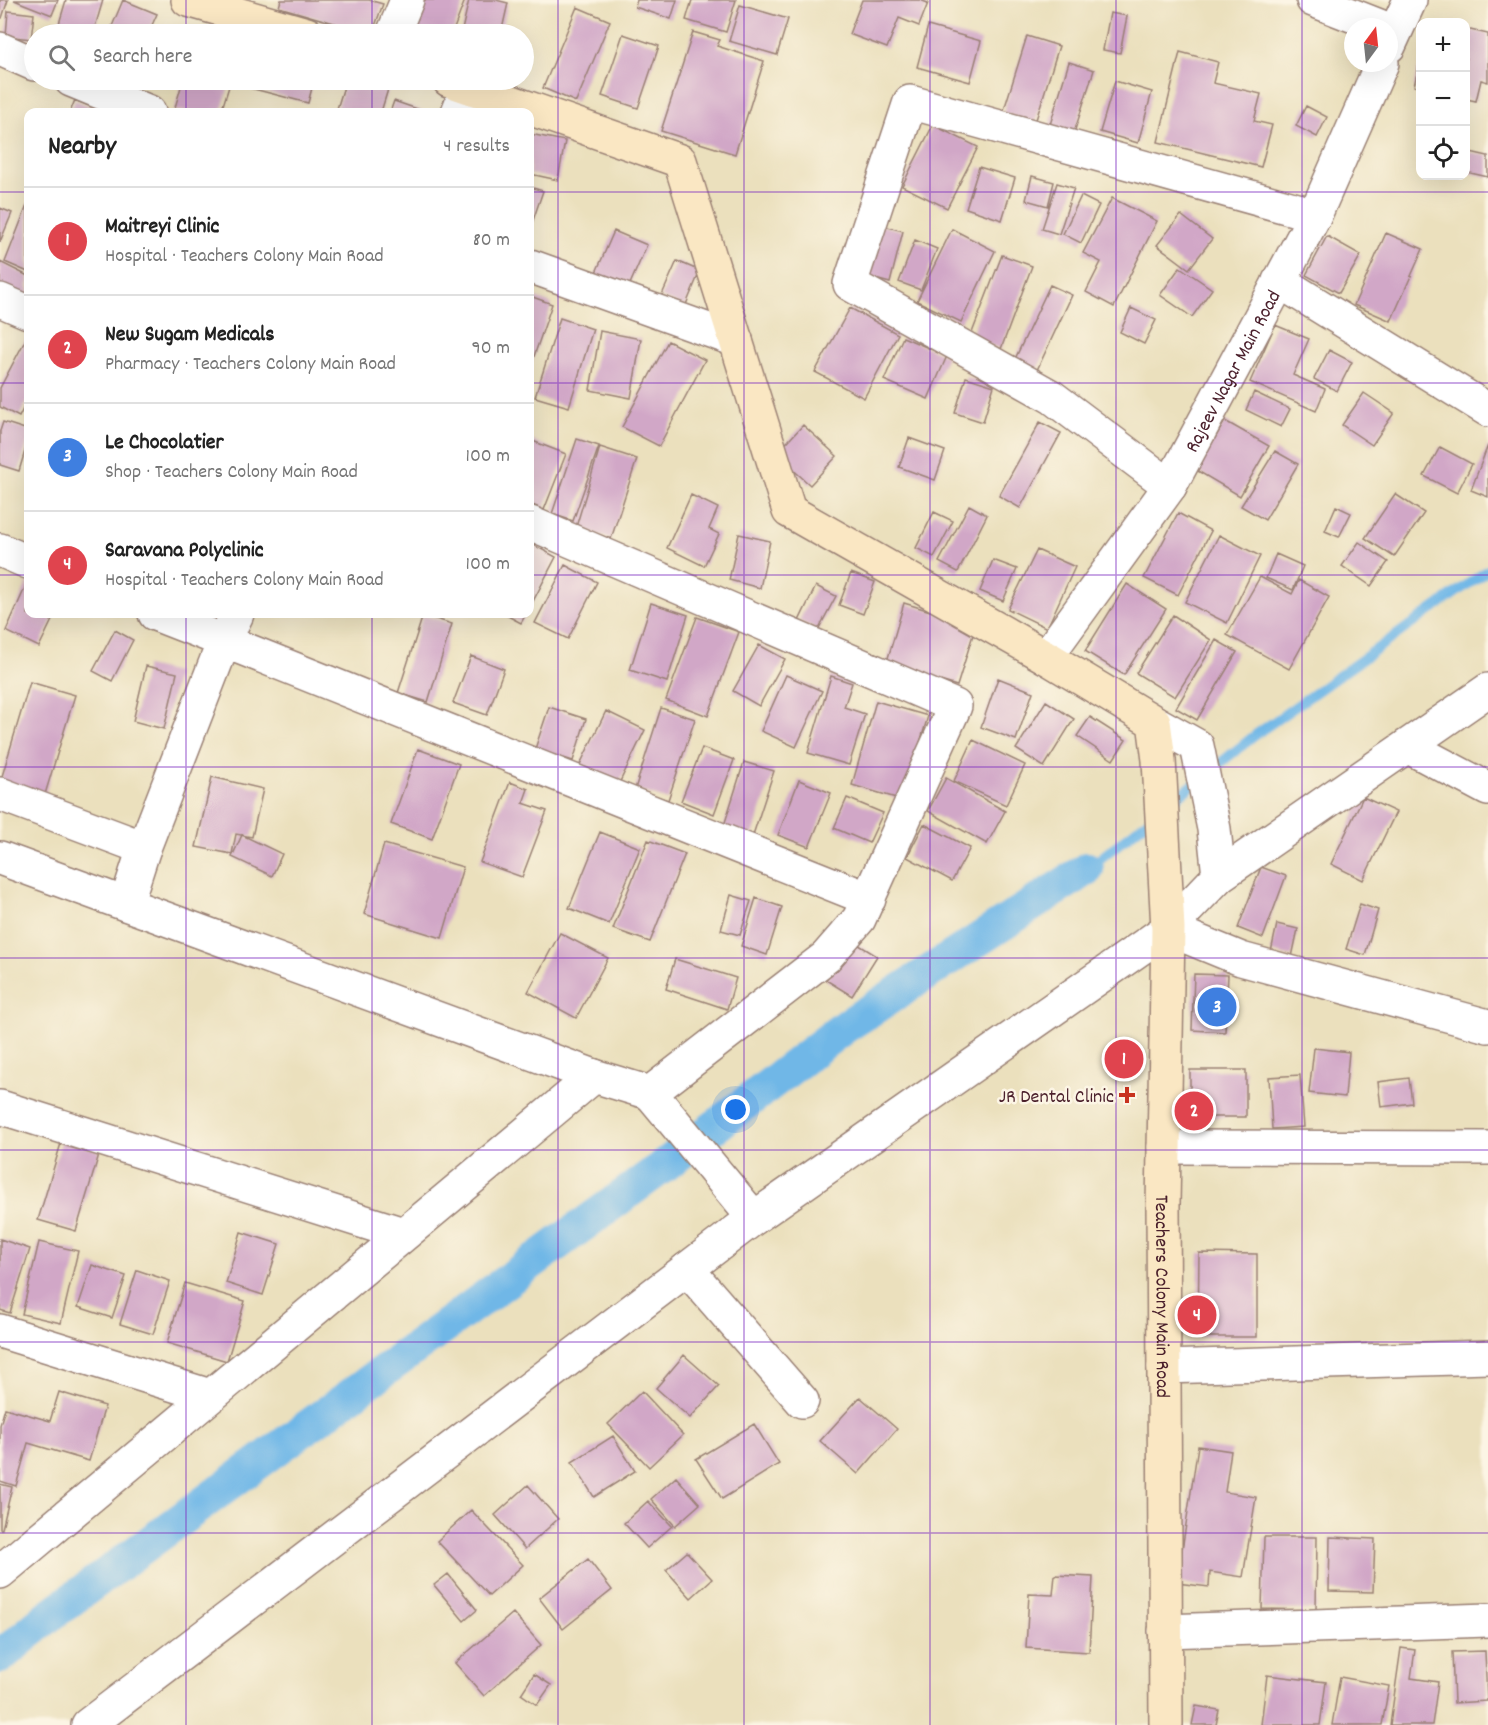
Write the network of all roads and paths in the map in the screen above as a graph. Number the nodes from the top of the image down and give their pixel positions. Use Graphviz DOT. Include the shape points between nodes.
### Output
graph roads {
  1 [pos="188,0"];
  2 [pos="407,0"];
  3 [pos="1313,0"];
  4 [pos="1410,0"];
  5 [pos="1353,18"];
  6 [pos="1398,19"];
  7 [pos="272,24"];
  8 [pos="397,24"];
  9 [pos="0,50"];
  10 [pos="24,60"];
  11 [pos="1378,72"];
  12 [pos="95,90"];
  13 [pos="458,93"];
  14 [pos="139,108"];
  15 [pos="507,108"];
  16 [pos="534,116"];
  17 [pos="1315,215"];
  18 [pos="534,267"];
  19 [pos="1279,281"];
  20 [pos="0,300"];
  21 [pos="24,310"];
  22 [pos="736,340"];
  23 [pos="1488,410"];
  24 [pos="1170,486"];
  25 [pos="534,525"];
  26 [pos="0,550"];
  27 [pos="24,560"];
  28 [pos="179,618"];
  29 [pos="231,627"];
  30 [pos="1046,657"];
  31 [pos="1488,690"];
  32 [pos="1154,722"];
  33 [pos="1407,746"];
  34 [pos="1488,789"];
  35 [pos="0,794"];
  36 [pos="144,848"];
  37 [pos="0,858"];
  38 [pos="1219,876"];
  39 [pos="869,899"];
  40 [pos="126,904"];
  41 [pos="1168,929"];
  42 [pos="1488,1026"];
  43 [pos="594,1076"];
  44 [pos="650,1093"];
  45 [pos="0,1107"];
  46 [pos="1164,1147"];
  47 [pos="1488,1148"];
  48 [pos="754,1218"];
  49 [pos="403,1234"];
  50 [pos="687,1269"];
  51 [pos="0,1331"];
  52 [pos="1488,1358"];
  53 [pos="1164,1367"];
  54 [pos="210,1396"];
  55 [pos="802,1401"];
  56 [pos="0,1572"];
  57 [pos="1488,1620"];
  58 [pos="1166,1631"];
  59 [pos="88,1725"];
  60 [pos="1166,1725"];
  1 -- 7 [label="street"];
  2 -- 8 [label="street"];
  3 -- 5 [label="street"];
  4 -- 6 [label="street"];
  9 -- 10 [label="street"];
  11 -- 17 [label="street, Rajeev Nagar Main Road"];
  12 -- 14 [label="street"];
  13 -- 15 [label="street"];
  16 -- 22 [label="street" via="680,161"];
  17 -- 19 [label="street, Rajeev Nagar Main Road"];
  17 -- 24 [label="street" via="910,102 850,284 1052,397"];
  18 -- 22 [label="street"];
  19 -- 23 [label="street"];
  19 -- 24 [label="street, Rajeev Nagar Main Road"];
  20 -- 21 [label="street"];
  22 -- 30 [label="street" via="789,511"];
  24 -- 30 [label="street, Rajeev Nagar Main Road"];
  25 -- 39 [label="street" via="955,706"];
  26 -- 27 [label="street"];
  28 -- 29 [label="street"];
  29 -- 36 [label="street"];
  29 -- 39 [label="street"];
  30 -- 32 [label="street"];
  31 -- 33 [label="street"];
  32 -- 38 [label="street" via="1197,746"];
  32 -- 41 [label="street, Teachers Colony Main Road"];
  33 -- 34 [label="street"];
  33 -- 38 [label="street"];
  35 -- 36 [label="street"];
  36 -- 40 [label="street"];
  37 -- 40 [label="street"];
  38 -- 41 [label="street"];
  39 -- 44 [label="street" via="859,919 826,957"];
  40 -- 43 [label="street"];
  41 -- 42 [label="street" via="1241,959"];
  41 -- 46 [label="street, Teachers Colony Main Road"];
  41 -- 48 [label="street"];
  43 -- 44 [label="street"];
  43 -- 49 [label="street"];
  44 -- 48 [label="street"];
  45 -- 49 [label="street"];
  46 -- 47 [label="street"];
  46 -- 53 [label="street, Teachers Colony Main Road"];
  48 -- 50 [label="street"];
  49 -- 54 [label="street"];
  50 -- 55 [label="street"];
  50 -- 59 [label="street"];
  51 -- 54 [label="street"];
  52 -- 53 [label="street"];
  53 -- 58 [label="street, Teachers Colony Main Road"];
  54 -- 56 [label="street"];
  57 -- 58 [label="street"];
  58 -- 60 [label="street, Teachers Colony Main Road"];
}
